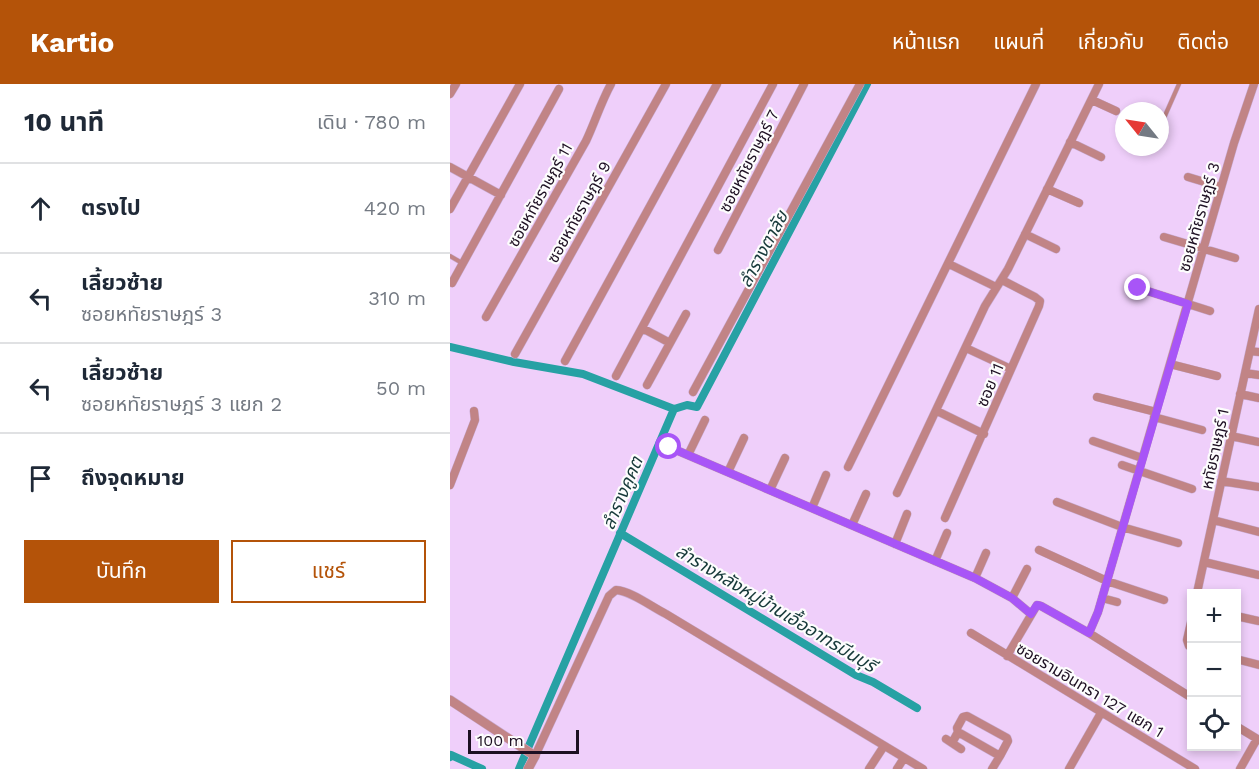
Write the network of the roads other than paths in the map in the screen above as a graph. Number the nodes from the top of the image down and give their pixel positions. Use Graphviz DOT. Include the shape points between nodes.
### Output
graph roads {
  1 [pos="456,84"];
  2 [pos="520,84"];
  3 [pos="611,84"];
  4 [pos="666,84"];
  5 [pos="717,84"];
  6 [pos="773,84"];
  7 [pos="804,84"];
  8 [pos="860,84"];
  9 [pos="1036,84"];
  10 [pos="1099,84"];
  11 [pos="1179,84"];
  12 [pos="1254,84"];
  13 [pos="559,89"];
  14 [pos="450,94"];
  15 [pos="1092,100"];
  16 [pos="1169,107"];
  17 [pos="1115,111"];
  18 [pos="1070,142"];
  19 [pos="1101,157"];
  20 [pos="450,167"];
  21 [pos="468,176"];
  22 [pos="1188,177"];
  23 [pos="1221,187"];
  24 [pos="1047,189"];
  25 [pos="501,195"];
  26 [pos="1079,203"];
  27 [pos="450,209"];
  28 [pos="1025,234"];
  29 [pos="1164,237"];
  30 [pos="1056,249"];
  31 [pos="1203,249"];
  32 [pos="718,250"];
  33 [pos="450,256"];
  34 [pos="1234,258"];
  35 [pos="463,263"];
  36 [pos="949,264"];
  37 [pos="1002,280"];
  38 [pos="452,283"];
  39 [pos="996,287"];
  40 [pos="1138,288"];
  41 [pos="1188,304"];
  42 [pos="1259,309"];
  43 [pos="1210,311"];
  44 [pos="686,314"];
  45 [pos="486,317"];
  46 [pos="642,328"];
  47 [pos="670,343"];
  48 [pos="966,348"];
  49 [pos="1250,351"];
  50 [pos="1259,352"];
  51 [pos="515,354"];
  52 [pos="565,362"];
  53 [pos="1170,364"];
  54 [pos="1011,369"];
  55 [pos="1245,372"];
  56 [pos="1259,375"];
  57 [pos="616,376"];
  58 [pos="1217,376"];
  59 [pos="647,385"];
  60 [pos="693,392"];
  61 [pos="1240,394"];
  62 [pos="1097,397"];
  63 [pos="1259,398"];
  64 [pos="474,411"];
  65 [pos="937,411"];
  66 [pos="1155,415"];
  67 [pos="705,420"];
  68 [pos="1202,430"];
  69 [pos="984,434"];
  70 [pos="1231,436"];
  71 [pos="744,438"];
  72 [pos="1094,441"];
  73 [pos="1259,442"];
  74 [pos="669,447"];
  75 [pos="688,455"];
  76 [pos="785,458"];
  77 [pos="1142,458"];
  78 [pos="1122,465"];
  79 [pos="848,467"];
  80 [pos="729,472"];
  81 [pos="1138,472"];
  82 [pos="826,475"];
  83 [pos="1221,481"];
  84 [pos="450,485"];
  85 [pos="1259,487"];
  86 [pos="1192,489"];
  87 [pos="770,490"];
  88 [pos="897,493"];
  89 [pos="866,494"];
  90 [pos="1057,502"];
  91 [pos="812,508"];
  92 [pos="907,514"];
  93 [pos="945,518"];
  94 [pos="1213,520"];
  95 [pos="852,525"];
  96 [pos="1122,527"];
  97 [pos="1259,532"];
  98 [pos="946,533"];
  99 [pos="1178,543"];
  100 [pos="895,544"];
  101 [pos="1039,550"];
  102 [pos="986,553"];
  103 [pos="935,561"];
  104 [pos="1203,562"];
  105 [pos="1027,569"];
  106 [pos="1259,575"];
  107 [pos="975,578"];
  108 [pos="1107,581"];
  109 [pos="1198,589"];
  110 [pos="1012,598"];
  111 [pos="1102,598"];
  112 [pos="1164,600"];
  113 [pos="1116,602"];
  114 [pos="1031,614"];
  115 [pos="1241,617"];
  116 [pos="1259,621"];
  117 [pos="971,633"];
  118 [pos="1089,633"];
  119 [pos="1007,656"];
  120 [pos="1241,660"];
  121 [pos="1259,664"];
  122 [pos="1189,697"];
  123 [pos="450,700"];
  124 [pos="1101,713"];
  125 [pos="1241,729"];
  126 [pos="958,732"];
  127 [pos="1258,740"];
  128 [pos="884,746"];
  129 [pos="961,749"];
  130 [pos="528,752"];
  131 [pos="1000,756"];
  132 [pos="904,758"];
  133 [pos="528,769"];
  134 [pos="869,769"];
  135 [pos="897,769"];
  136 [pos="922,769"];
  137 [pos="992,769"];
  138 [pos="1069,769"];
  139 [pos="1195,769"];
  140 [pos="1240,769"];
  1 -- 14 [label="street"];
  2 -- 21 [label="street"];
  3 -- 45 [label="street, ซอยหทัยราษฎร์ 11" via="586,141"];
  4 -- 51 [label="street, ซอยหทัยราษฎร์ 9"];
  5 -- 52 [label="street"];
  6 -- 46 [label="street"];
  7 -- 32 [label="street, ซอยหทัยราษฎร์ 7"];
  8 -- 60 [label="street"];
  9 -- 36 [label="street"];
  10 -- 15 [label="street"];
  11 -- 16 [label="lane"];
  12 -- 23 [label="street, ซอยหทัยราษฎร์ 3"];
  13 -- 25 [label="street"];
  15 -- 17 [label="street"];
  15 -- 18 [label="street"];
  18 -- 19 [label="street"];
  18 -- 24 [label="street"];
  20 -- 21 [label="street"];
  21 -- 25 [label="street"];
  21 -- 27 [label="street"];
  22 -- 23 [label="street"];
  23 -- 31 [label="street, ซอยหทัยราษฎร์ 3"];
  24 -- 26 [label="street"];
  24 -- 28 [label="street"];
  25 -- 35 [label="street"];
  28 -- 30 [label="street"];
  28 -- 37 [label="street"];
  29 -- 31 [label="street"];
  31 -- 34 [label="street"];
  31 -- 41 [label="street, ซอยหทัยราษฎร์ 3"];
  33 -- 35 [label="lane"];
  35 -- 38 [label="street"];
  36 -- 39 [label="street"];
  36 -- 79 [label="street"];
  37 -- 39 [label="street"];
  37 -- 54 [label="street, ซอย 11" via="1040,301"];
  39 -- 48 [label="street"];
  40 -- 41 [label="street"];
  41 -- 43 [label="street"];
  41 -- 53 [label="street, ซอยหทัยราษฎร์ 3"];
  42 -- 49 [label="street, หทัยราษฎร์ 1"];
  44 -- 47 [label="street"];
  46 -- 47 [label="street"];
  46 -- 57 [label="street"];
  47 -- 59 [label="street"];
  48 -- 54 [label="street"];
  48 -- 65 [label="street"];
  49 -- 50 [label="street"];
  49 -- 55 [label="street, หทัยราษฎร์ 1"];
  53 -- 58 [label="street"];
  53 -- 66 [label="street, ซอยหทัยราษฎร์ 3"];
  54 -- 69 [label="street, ซอย 11"];
  55 -- 56 [label="street"];
  55 -- 61 [label="street, หทัยราษฎร์ 1"];
  61 -- 63 [label="street"];
  61 -- 70 [label="street, หทัยราษฎร์ 1"];
  62 -- 66 [label="street"];
  64 -- 84 [label="street" via="475,420"];
  65 -- 69 [label="street"];
  65 -- 88 [label="street"];
  66 -- 68 [label="street"];
  66 -- 77 [label="street, ซอยหทัยราษฎร์ 3"];
  67 -- 75 [label="street"];
  69 -- 93 [label="street, ซอย 11"];
  70 -- 73 [label="street"];
  70 -- 83 [label="street, หทัยราษฎร์ 1"];
  71 -- 80 [label="street"];
  72 -- 77 [label="street"];
  74 -- 75 [label="street"];
  75 -- 80 [label="street"];
  76 -- 87 [label="street"];
  77 -- 81 [label="street, ซอยหทัยราษฎร์ 3"];
  78 -- 81 [label="street"];
  80 -- 87 [label="street"];
  81 -- 86 [label="street"];
  81 -- 96 [label="street, ซอยหทัยราษฎร์ 3"];
  82 -- 91 [label="street"];
  83 -- 85 [label="street"];
  83 -- 94 [label="street, หทัยราษฎร์ 1"];
  87 -- 91 [label="street"];
  89 -- 95 [label="street"];
  90 -- 96 [label="street"];
  91 -- 95 [label="street"];
  92 -- 100 [label="street"];
  94 -- 97 [label="street"];
  94 -- 104 [label="street, หทัยราษฎร์ 1"];
  95 -- 100 [label="street"];
  96 -- 99 [label="street"];
  96 -- 108 [label="street, ซอยหทัยราษฎร์ 3"];
  98 -- 103 [label="street"];
  100 -- 103 [label="street"];
  101 -- 108 [label="street"];
  102 -- 107 [label="street"];
  103 -- 107 [label="street"];
  104 -- 106 [label="street"];
  104 -- 109 [label="street, หทัยราษฎร์ 1"];
  105 -- 110 [label="street"];
  107 -- 110 [label="street"];
  108 -- 111 [label="street, ซอยหทัยราษฎร์ 3"];
  108 -- 112 [label="street"];
  110 -- 114 [label="street"];
  111 -- 113 [label="street"];
  111 -- 118 [label="street, ซอยหทัยราษฎร์ 3"];
  114 -- 118 [label="street" via="1037,605 1041,606"];
  114 -- 119 [label="street"];
  115 -- 116 [label="street"];
  117 -- 119 [label="street, ซอยรามอินทรา 127 แยก 1"];
  118 -- 122 [label="street"];
  119 -- 124 [label="street, ซอยรามอินทรา 127 แยก 1"];
  120 -- 121 [label="street"];
  123 -- 130 [label="street"];
  124 -- 138 [label="street"];
  124 -- 139 [label="street, ซอยรามอินทรา 127 แยก 1"];
  125 -- 127 [label="street"];
  126 -- 129 [label="street" via="949,741"];
  126 -- 131 [label="street"];
  126 -- 131 [label="street" via="967,716 1007,738"];
  127 -- 140 [label="street"];
  128 -- 130 [label="street" via="666,614 616,590 609,596"];
  128 -- 132 [label="street"];
  128 -- 134 [label="street"];
  130 -- 133 [label="street"];
  131 -- 137 [label="street"];
  132 -- 135 [label="street"];
  132 -- 136 [label="street"];
}
